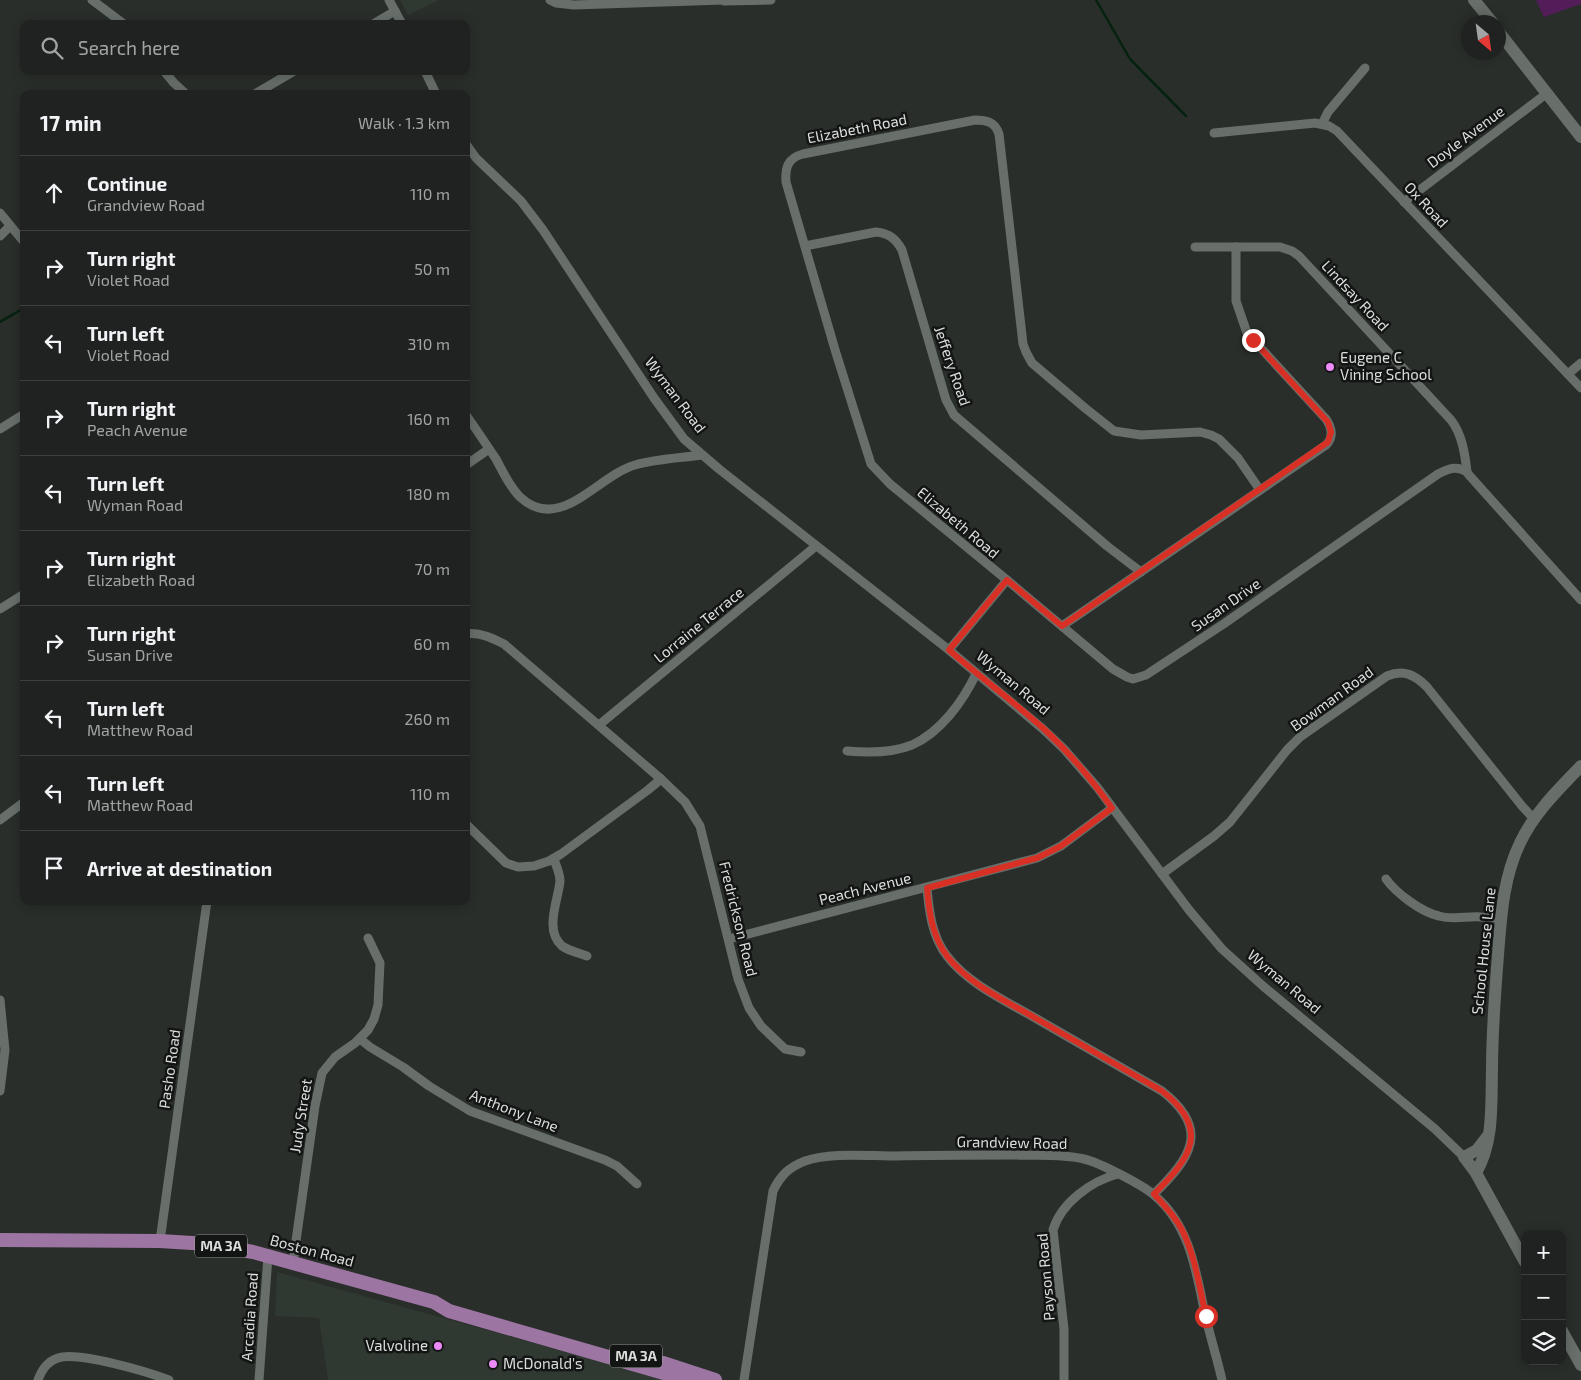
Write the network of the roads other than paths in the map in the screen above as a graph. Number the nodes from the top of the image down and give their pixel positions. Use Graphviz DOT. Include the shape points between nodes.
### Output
graph roads {
  1 [pos="92,0"];
  2 [pos="389,0"];
  3 [pos="550,0"];
  4 [pos="724,0"];
  5 [pos="771,0"];
  6 [pos="1474,0"];
  7 [pos="395,11"];
  8 [pos="1486,15"];
  9 [pos="119,20"];
  10 [pos="380,20"];
  11 [pos="400,20"];
  12 [pos="1506,42"];
  13 [pos="1365,68"];
  14 [pos="167,75"];
  15 [pos="287,75"];
  16 [pos="427,75"];
  17 [pos="181,90"];
  18 [pos="262,90"];
  19 [pos="434,90"];
  20 [pos="1546,94"];
  21 [pos="1322,124"];
  22 [pos="1214,133"];
  23 [pos="1581,137"];
  24 [pos="470,150"];
  25 [pos="1404,202"];
  26 [pos="0,213"];
  27 [pos="10,226"];
  28 [pos="0,236"];
  29 [pos="20,237"];
  30 [pos="805,246"];
  31 [pos="1195,247"];
  32 [pos="1236,247"];
  33 [pos="1581,362"];
  34 [pos="1568,374"];
  35 [pos="1581,388"];
  36 [pos="20,416"];
  37 [pos="470,421"];
  38 [pos="0,429"];
  39 [pos="489,448"];
  40 [pos="702,455"];
  41 [pos="470,461"];
  42 [pos="1467,472"];
  43 [pos="1260,490"];
  44 [pos="816,546"];
  45 [pos="1141,572"];
  46 [pos="1007,580"];
  47 [pos="20,596"];
  48 [pos="1581,600"];
  49 [pos="0,609"];
  50 [pos="1062,626"];
  51 [pos="470,633"];
  52 [pos="949,650"];
  53 [pos="976,674"];
  54 [pos="598,725"];
  55 [pos="847,751"];
  56 [pos="1581,766"];
  57 [pos="661,779"];
  58 [pos="20,805"];
  59 [pos="1112,808"];
  60 [pos="1534,819"];
  61 [pos="0,820"];
  62 [pos="470,828"];
  63 [pos="554,858"];
  64 [pos="1162,874"];
  65 [pos="1386,878"];
  66 [pos="927,888"];
  67 [pos="206,905"];
  68 [pos="1501,919"];
  69 [pos="368,938"];
  70 [pos="729,940"];
  71 [pos="587,956"];
  72 [pos="0,1000"];
  73 [pos="360,1039"];
  74 [pos="800,1052"];
  75 [pos="0,1092"];
  76 [pos="1490,1133"];
  77 [pos="1464,1157"];
  78 [pos="1476,1173"];
  79 [pos="1118,1174"];
  80 [pos="637,1184"];
  81 [pos="1154,1194"];
  82 [pos="0,1240"];
  83 [pos="160,1241"];
  84 [pos="1521,1255"];
  85 [pos="268,1256"];
  86 [pos="293,1262"];
  87 [pos="434,1302"];
  88 [pos="1566,1338"];
  89 [pos="1581,1365"];
  90 [pos="38,1380"];
  91 [pos="169,1380"];
  92 [pos="259,1380"];
  93 [pos="688,1380"];
  94 [pos="715,1380"];
  95 [pos="744,1380"];
  96 [pos="1064,1380"];
  97 [pos="1222,1380"];
  1 -- 9 [label="street"];
  2 -- 7 [label="street"];
  3 -- 4 [label="street" via="574,5"];
  4 -- 5 [label="street"];
  6 -- 8 [label="street"];
  7 -- 10 [label="street"];
  7 -- 11 [label="street"];
  12 -- 20 [label="street"];
  13 -- 21 [label="street" via="1328,112"];
  14 -- 17 [label="street"];
  15 -- 18 [label="street"];
  16 -- 19 [label="street"];
  20 -- 23 [label="street"];
  20 -- 25 [label="street, Doyle Avenue"];
  21 -- 22 [label="street"];
  21 -- 25 [label="street, Ox Road" via="1337,131"];
  24 -- 40 [label="street, Wyman Road" via="521,201 659,406 684,439"];
  25 -- 34 [label="street, Ox Road"];
  26 -- 27 [label="street"];
  27 -- 28 [label="street"];
  27 -- 29 [label="street"];
  30 -- 43 [label="street, Elizabeth Road" via="786,182 786,166 792,157 975,120 989,121 999,134 1023,344 1032,363 1114,431 1141,435 1200,432 1219,439 1238,458"];
  30 -- 45 [label="street, Jeffery Road" via="876,232 894,238 902,250 946,400 954,415"];
  30 -- 46 [label="street, Elizabeth Road" via="871,464 890,484"];
  31 -- 32 [label="street, Lindsay Road"];
  32 -- 42 [label="street, Lindsay Road" via="1280,247 1298,256 1454,424"];
  32 -- 43 [label="street" via="1236,301 1247,333 1326,420 1331,432 1331,439 1326,444"];
  33 -- 34 [label="street"];
  34 -- 35 [label="street, Ox Road"];
  36 -- 38 [label="street"];
  37 -- 39 [label="street"];
  39 -- 40 [label="street" via="520,496 535,506 552,509 571,504 609,477 630,467"];
  39 -- 41 [label="street"];
  40 -- 44 [label="street, Wyman Road"];
  42 -- 48 [label="street"];
  42 -- 50 [label="street, Susan Drive" via="1457,467 1438,474 1146,675 1133,679 1122,675"];
  43 -- 45 [label="street"];
  44 -- 52 [label="street, Wyman Road"];
  44 -- 54 [label="street, Lorraine Terrace"];
  45 -- 50 [label="street"];
  46 -- 50 [label="street, Susan Drive"];
  46 -- 52 [label="street"];
  47 -- 49 [label="street"];
  51 -- 54 [label="street, Fredrickson Road" via="487,636 504,644"];
  52 -- 53 [label="street, Wyman Road"];
  53 -- 55 [label="street" via="949,715 921,740 897,749"];
  53 -- 59 [label="street, Wyman Road" via="1064,749"];
  54 -- 57 [label="street, Fredrickson Road"];
  56 -- 60 [label="street, School House Lane"];
  57 -- 63 [label="street"];
  57 -- 70 [label="street, Fredrickson Road" via="685,802 700,826"];
  58 -- 61 [label="street"];
  59 -- 64 [label="street, Wyman Road"];
  59 -- 66 [label="street, Peach Avenue" via="1061,846 1037,858"];
  60 -- 64 [label="street, Bowman Road" via="1427,687 1412,675 1399,673 1387,676 1300,737 1230,822"];
  60 -- 68 [label="street, School House Lane" via="1512,863"];
  62 -- 63 [label="street" via="509,864 530,867"];
  63 -- 71 [label="street" via="560,881 554,934 564,948"];
  64 -- 77 [label="street, Wyman Road" via="1233,960"];
  65 -- 68 [label="street" via="1393,888 1418,907 1438,916"];
  66 -- 70 [label="street, Peach Avenue"];
  66 -- 81 [label="street" via="928,907 938,940 946,955 964,974 1162,1091 1180,1106 1190,1125 1190,1143 1183,1162"];
  67 -- 83 [label="street, Pasho Road"];
  68 -- 76 [label="street, School House Lane" via="1493,1018"];
  69 -- 73 [label="street, Judy Street" via="380,963 380,985 374,1019"];
  70 -- 74 [label="street, Fredrickson Road" via="749,1008 761,1026 785,1049"];
  72 -- 75 [label="street" via="5,1050"];
  73 -- 80 [label="street, Anthony Lane" via="470,1111 605,1160"];
  73 -- 86 [label="street, Judy Street" via="335,1057 320,1081"];
  76 -- 77 [label="street" via="1477,1150"];
  76 -- 78 [label="street, School House Lane" via="1486,1154"];
  77 -- 78 [label="street, Wyman Road"];
  78 -- 84 [label="street, Wyman Road"];
  79 -- 81 [label="street, Grandview Road"];
  79 -- 95 [label="street, Grandview Road" via="1086,1159 1059,1156 830,1157 806,1160 793,1166 778,1180 773,1191"];
  79 -- 96 [label="street, Payson Road" via="1094,1183 1062,1210 1053,1230 1064,1329"];
  81 -- 97 [label="street, Grandview Road" via="1182,1229 1188,1245"];
  82 -- 83 [label="main road, Boston Road / MA 3A"];
  83 -- 85 [label="main road, Boston Road / MA 3A" via="208,1244"];
  85 -- 86 [label="main road, Boston Road / MA 3A"];
  85 -- 92 [label="street, Arcadia Road"];
  86 -- 87 [label="main road, Boston Road / MA 3A"];
  87 -- 93 [label="main road, Boston Road / MA 3A" via="457,1314"];
  87 -- 94 [label="main road, Boston Road / MA 3A" via="449,1303"];
  88 -- 89 [label="street"];
  90 -- 91 [label="street" via="44,1366 59,1357 70,1356"];
}
